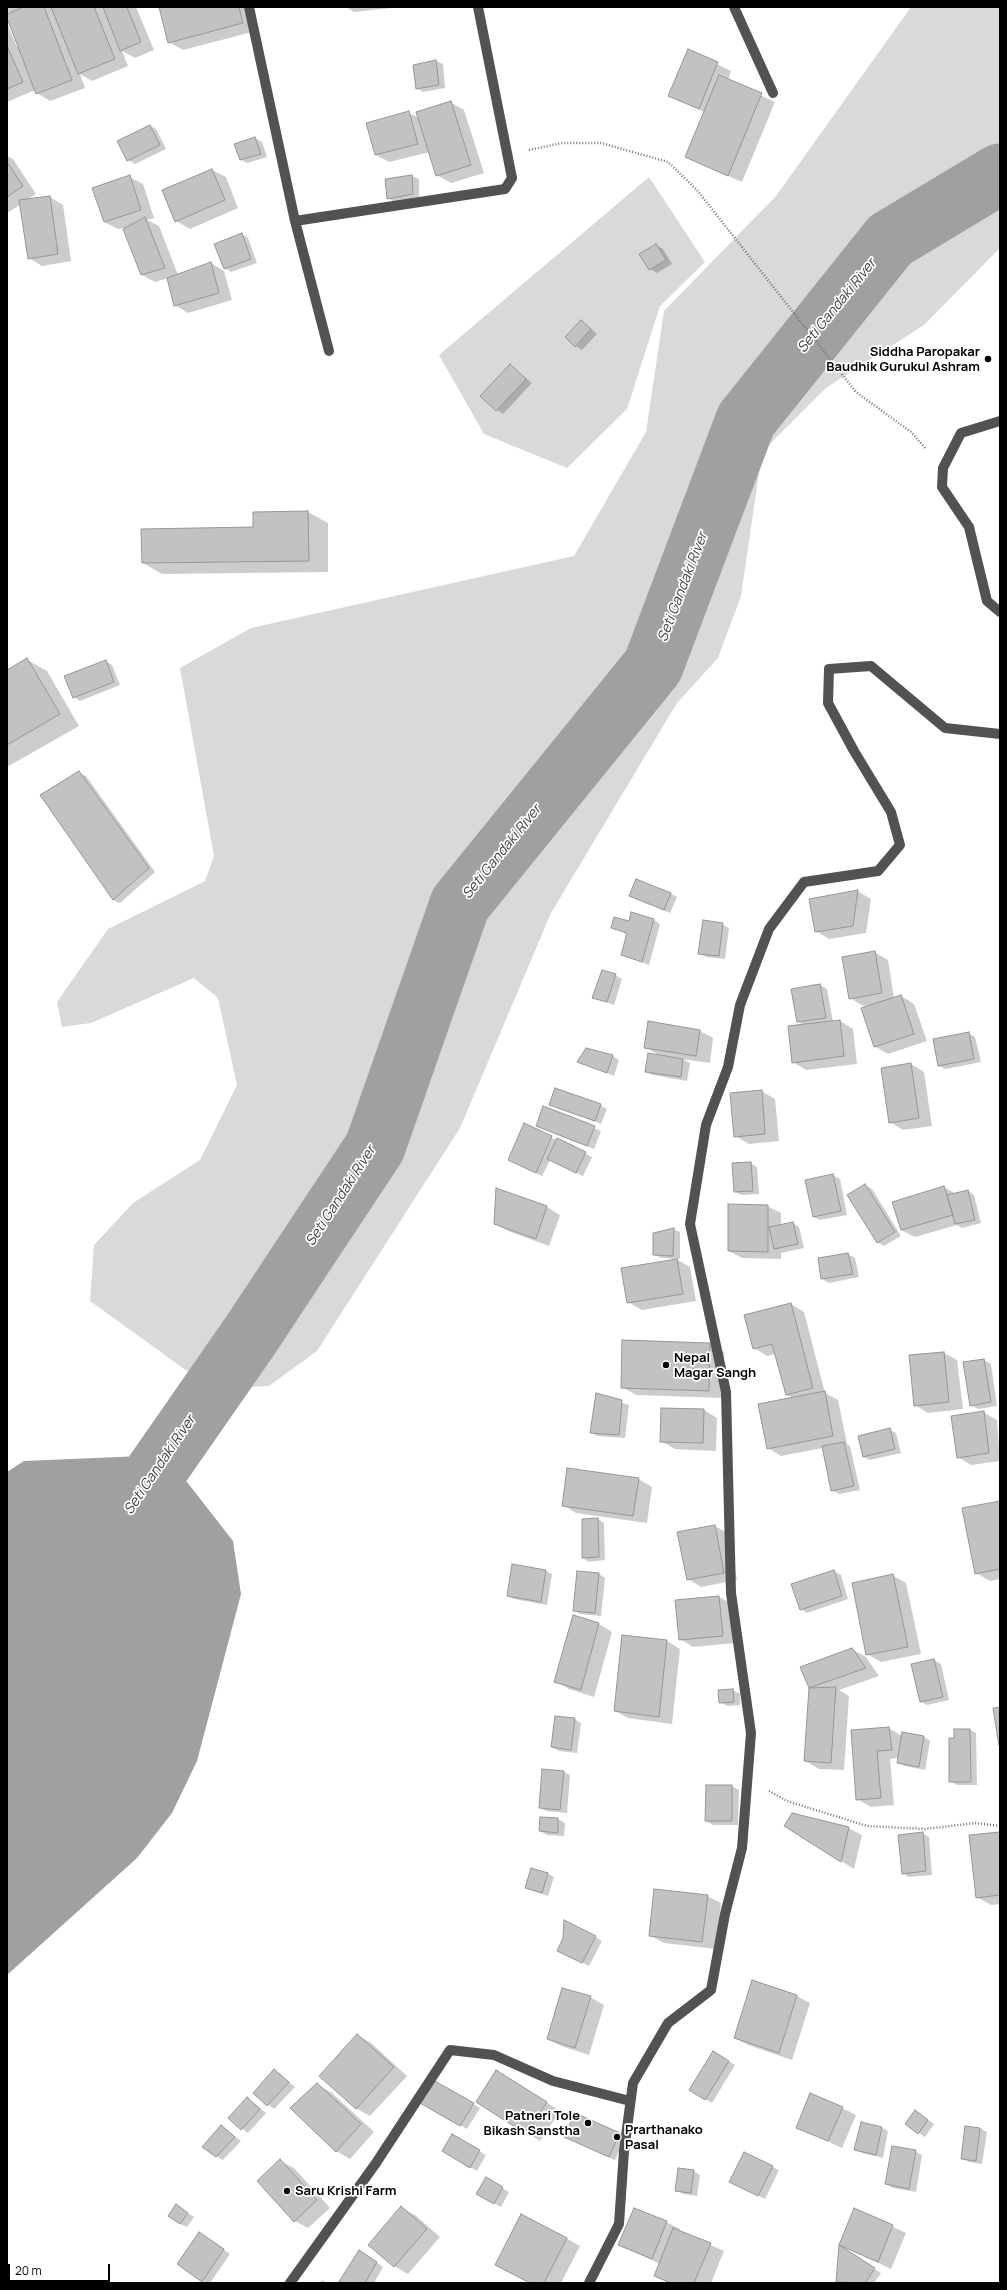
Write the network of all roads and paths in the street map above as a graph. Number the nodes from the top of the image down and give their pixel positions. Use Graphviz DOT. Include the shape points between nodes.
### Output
graph roads {
  1 [pos="249,7"];
  2 [pos="478,7"];
  3 [pos="734,7"];
  4 [pos="773,93"];
  5 [pos="509,154"];
  6 [pos="295,222"];
  7 [pos="329,351"];
  8 [pos="1000,421"];
  9 [pos="943,468"];
  10 [pos="1000,612"];
  11 [pos="1000,734"];
  12 [pos="747,1780"];
  13 [pos="1000,1826"];
  14 [pos="630,2101"];
  15 [pos="290,2283"];
  16 [pos="589,2283"];
  1 -- 6 [label="street"];
  2 -- 5 [label="street"];
  3 -- 4 [label="street"];
  5 -- 6 [label="street" via="512,178 505,189"];
  5 -- 9 [label="path" via="562,144 601,143 668,162 697,190 856,392 911,432"];
  6 -- 7 [label="street"];
  8 -- 9 [label="street" via="961,433"];
  9 -- 10 [label="street" via="942,487 969,527 987,601"];
  11 -- 12 [label="street" via="945,728 870,666 830,669 828,703 891,812 900,845 878,871 804,882 769,929 740,1005 728,1067 706,1125 690,1224 726,1392 731,1593 751,1733"];
  12 -- 13 [label="path" via="787,1801 867,1826 925,1829 976,1823"];
  12 -- 14 [label="street" via="742,1848 725,1914 710,1990 668,2023 633,2083"];
  14 -- 15 [label="street" via="553,2081 494,2055 450,2050 376,2163"];
  14 -- 16 [label="street" via="619,2224"];
}
